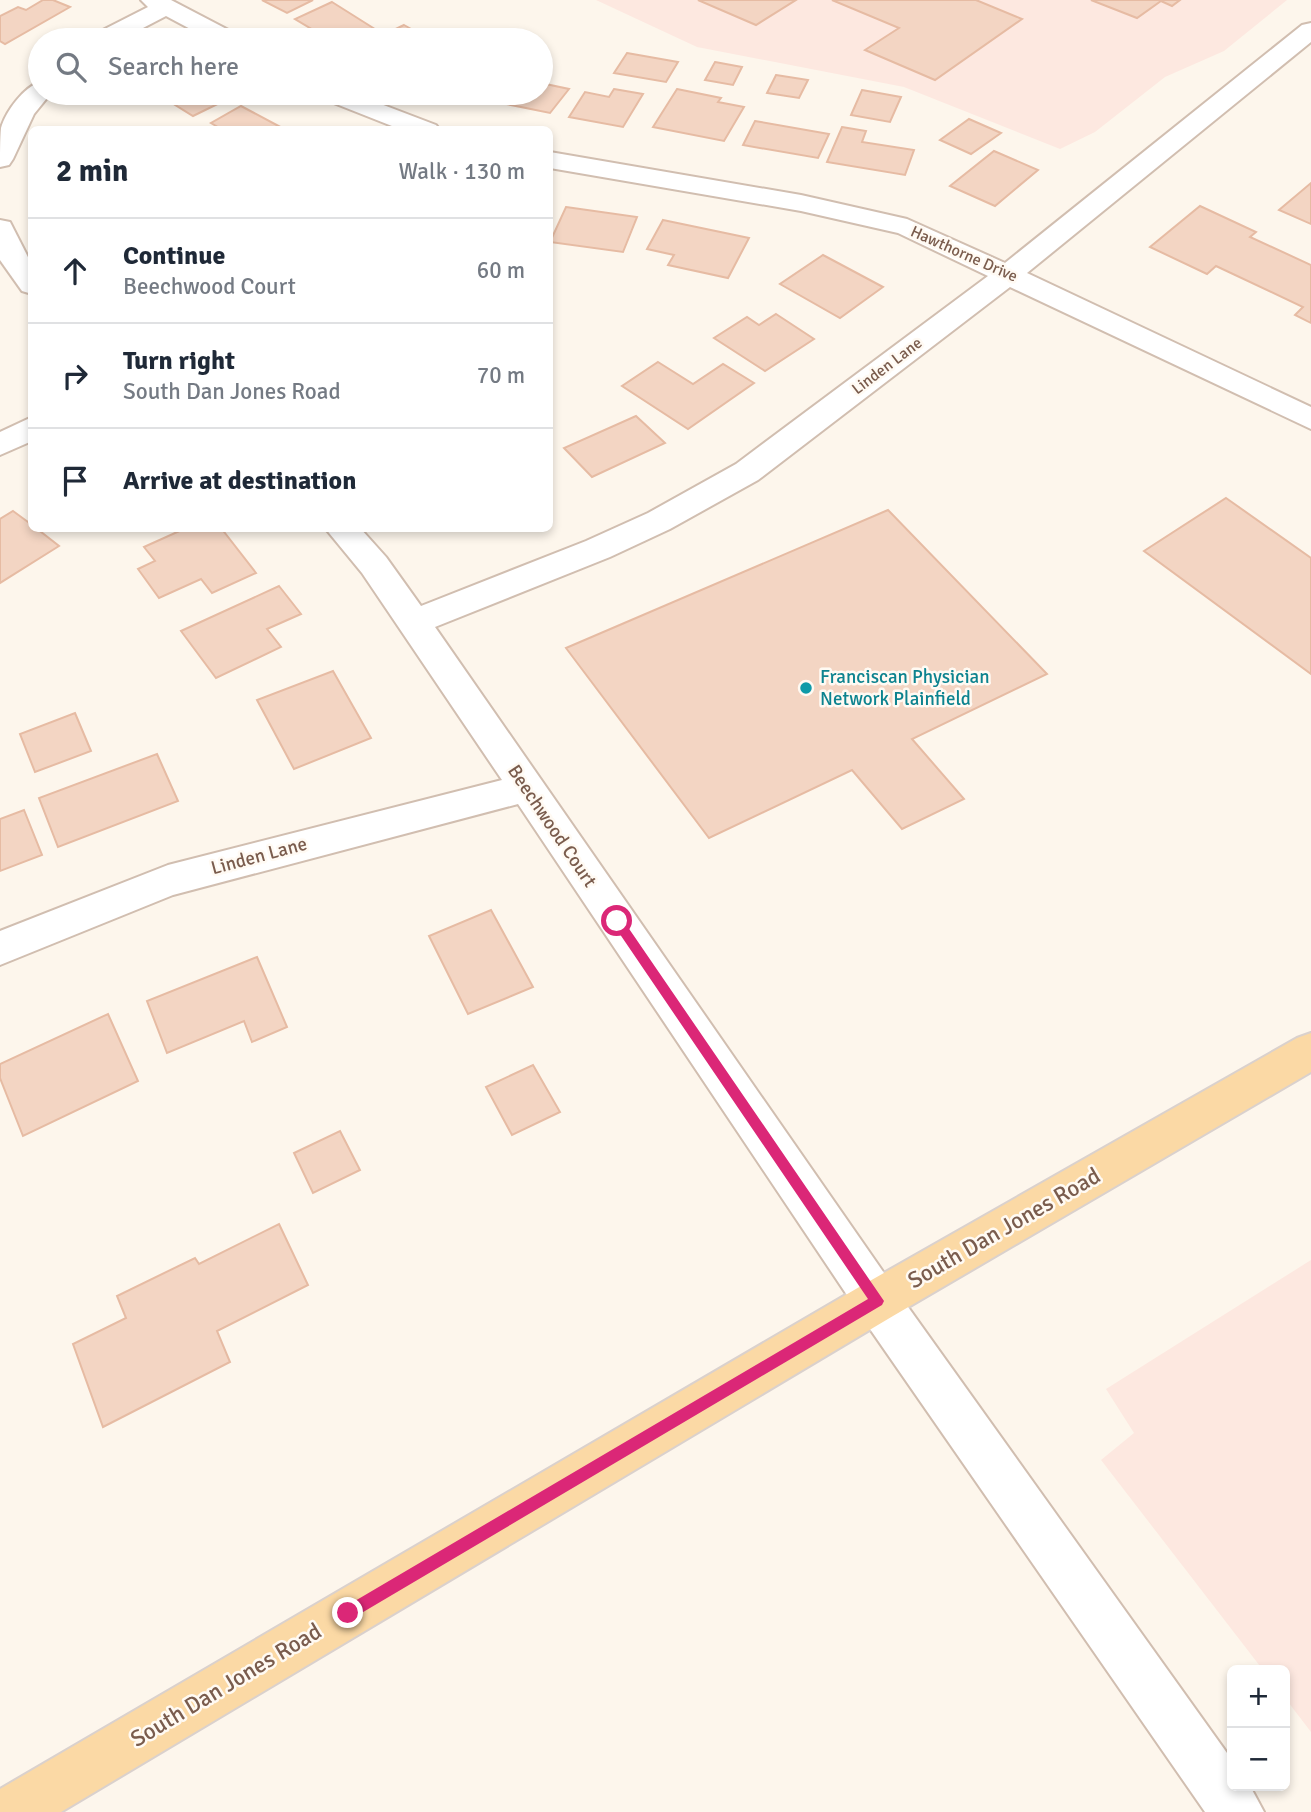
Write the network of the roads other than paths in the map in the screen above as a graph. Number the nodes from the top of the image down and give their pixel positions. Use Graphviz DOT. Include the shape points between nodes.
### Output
graph roads {
  1 [pos="160,4"];
  2 [pos="121,28"];
  3 [pos="206,28"];
  4 [pos="1311,30"];
  5 [pos="28,104"];
  6 [pos="361,105"];
  7 [pos="417,126"];
  8 [pos="0,159"];
  9 [pos="553,161"];
  10 [pos="0,228"];
  11 [pos="1009,274"];
  12 [pos="28,280"];
  13 [pos="1311,419"];
  14 [pos="28,429"];
  15 [pos="0,445"];
  16 [pos="345,532"];
  17 [pos="414,622"];
  18 [pos="525,788"];
  19 [pos="0,948"];
  20 [pos="1311,1051"];
  21 [pos="877,1301"];
  22 [pos="11,1812"];
  23 [pos="1237,1812"];
  1 -- 2 [label="street"];
  1 -- 3 [label="street"];
  4 -- 11 [label="street, Linden Lane"];
  5 -- 8 [label="street"];
  6 -- 7 [label="street"];
  9 -- 11 [label="street, Hawthorne Drive" via="801,203 907,227"];
  10 -- 12 [label="street"];
  11 -- 13 [label="street, Hawthorne Drive"];
  11 -- 17 [label="street, Linden Lane" via="747,472 597,549"];
  14 -- 15 [label="street"];
  16 -- 17 [label="street, Beechwood Court"];
  17 -- 18 [label="street, Beechwood Court"];
  18 -- 19 [label="street, Linden Lane" via="168,881"];
  18 -- 21 [label="street, Beechwood Court"];
  20 -- 21 [label="main road, South Dan Jones Road"];
  21 -- 22 [label="main road, South Dan Jones Road"];
  21 -- 23 [label="street, Beechwood Court"];
}
